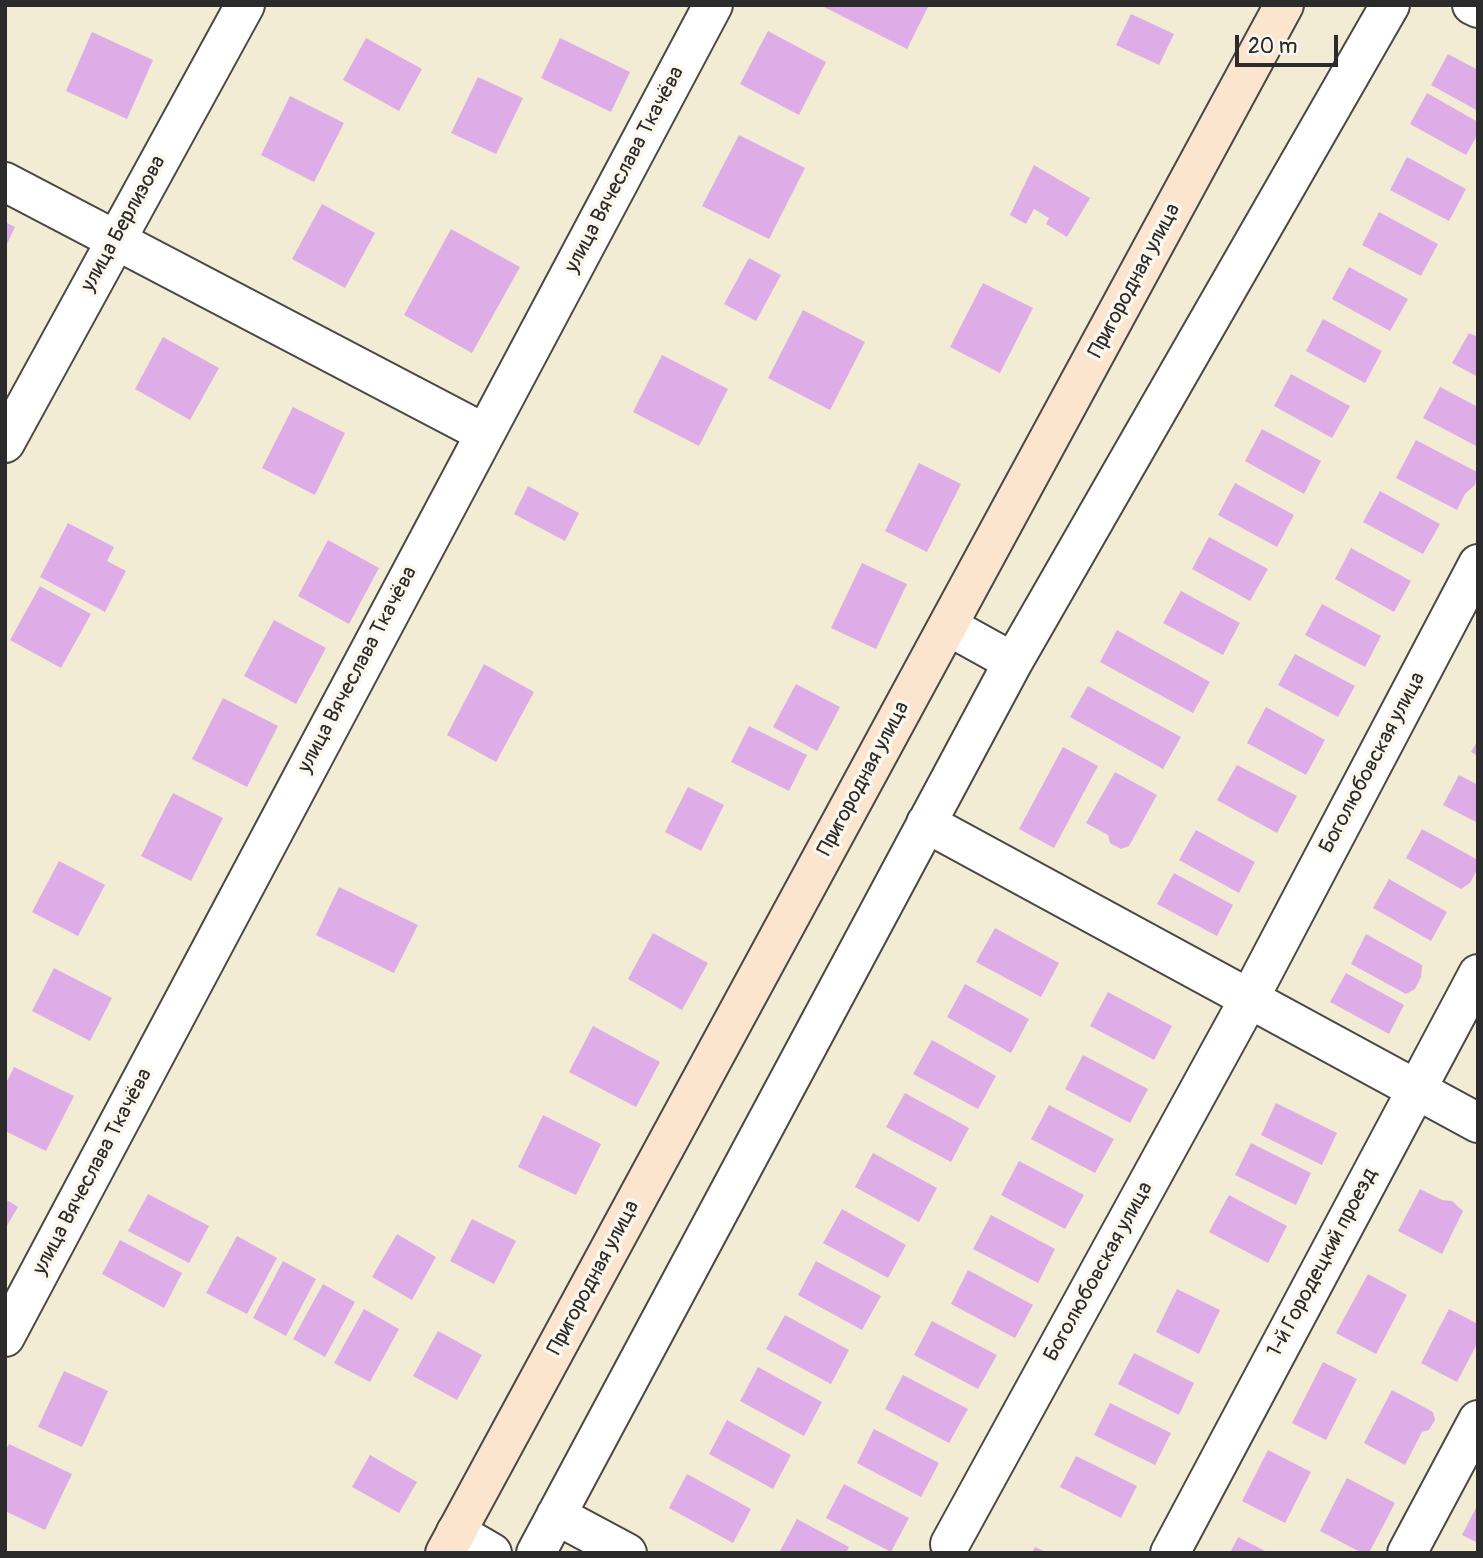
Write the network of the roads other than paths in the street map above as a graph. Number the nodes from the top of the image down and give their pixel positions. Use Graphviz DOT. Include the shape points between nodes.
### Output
graph roads {
  1 [pos="245,5"];
  2 [pos="713,5"];
  3 [pos="1284,5"];
  4 [pos="1391,5"];
  5 [pos="1472,5"];
  6 [pos="1478,8"];
  7 [pos="5,182"];
  8 [pos="115,239"];
  9 [pos="484,433"];
  10 [pos="5,443"];
  11 [pos="1478,564"];
  12 [pos="948,626"];
  13 [pos="1013,662"];
  14 [pos="926,823"];
  15 [pos="1478,974"];
  16 [pos="1249,999"];
  17 [pos="1415,1089"];
  18 [pos="1478,1123"];
  19 [pos="5,1337"];
  20 [pos="1478,1420"];
  21 [pos="556,1515"];
  22 [pos="450,1542"];
  23 [pos="950,1544"];
  24 [pos="492,1553"];
  25 [pos="536,1553"];
  26 [pos="626,1553"];
  27 [pos="1170,1553"];
  28 [pos="1407,1553"];
  1 -- 8 [label="street, улица Берлизова"];
  2 -- 9 [label="street, улица Вячеслава Ткачёва"];
  3 -- 12 [label="street, Пригородная улица"];
  4 -- 13 [label="street"];
  5 -- 6 [label="street"];
  7 -- 8 [label="street"];
  8 -- 9 [label="street"];
  8 -- 10 [label="street, улица Берлизова"];
  9 -- 19 [label="street, улица Вячеслава Ткачёва"];
  11 -- 16 [label="street, Боголюбовская улица"];
  12 -- 13 [label="street"];
  12 -- 22 [label="street, Пригородная улица"];
  13 -- 14 [label="street"];
  14 -- 16 [label="street"];
  14 -- 21 [label="street"];
  15 -- 17 [label="street, 1-й Городецкий проезд"];
  16 -- 17 [label="street"];
  16 -- 23 [label="street, Боголюбовская улица"];
  17 -- 18 [label="street"];
  17 -- 27 [label="street, 1-й Городецкий проезд"];
  20 -- 28 [label="street"];
  21 -- 25 [label="street"];
  21 -- 26 [label="street"];
  22 -- 24 [label="street"];
}
